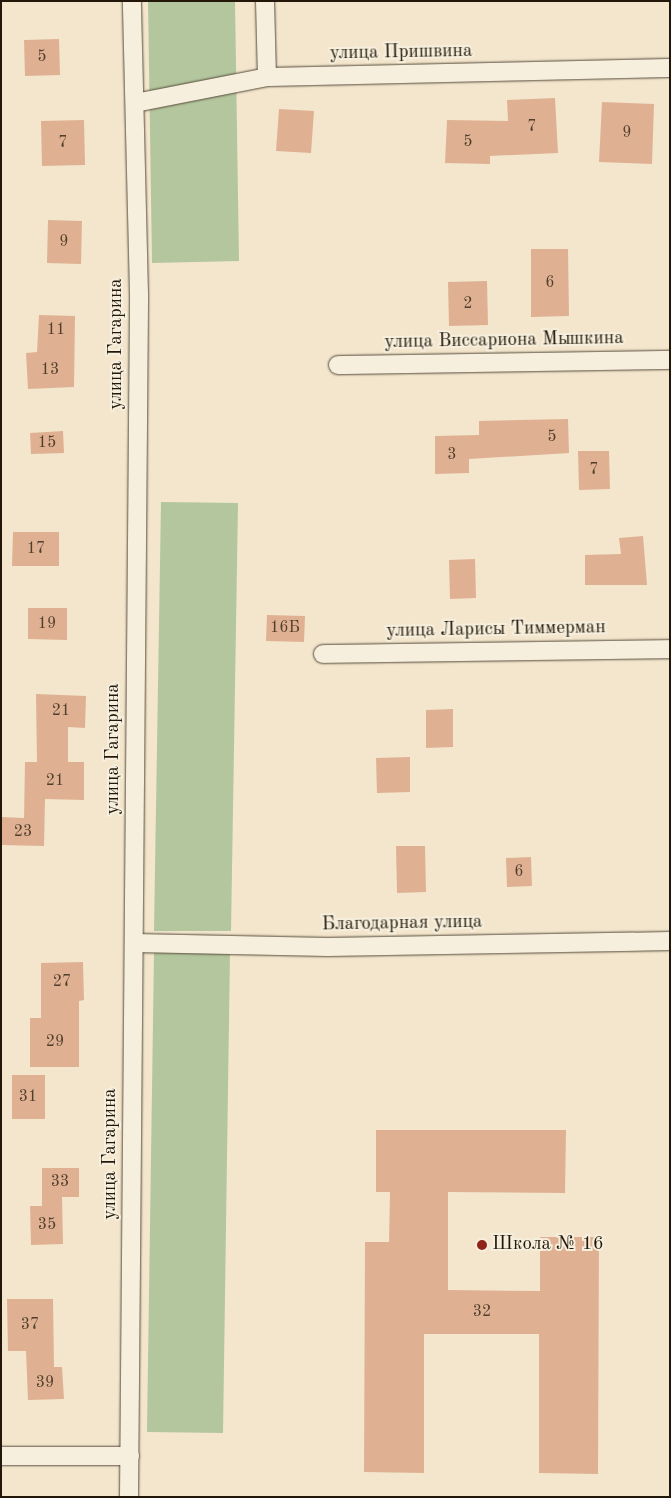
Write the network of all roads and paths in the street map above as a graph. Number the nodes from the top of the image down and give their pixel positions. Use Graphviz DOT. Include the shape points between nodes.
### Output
graph roads {
  1 [pos="132,1"];
  2 [pos="265,1"];
  3 [pos="670,68"];
  4 [pos="267,77"];
  5 [pos="135,103"];
  6 [pos="670,360"];
  7 [pos="338,365"];
  8 [pos="670,649"];
  9 [pos="323,654"];
  10 [pos="670,941"];
  11 [pos="134,942"];
  12 [pos="1,1456"];
  13 [pos="130,1456"];
  14 [pos="129,1497"];
  1 -- 5 [label="street, улица Гагарина"];
  2 -- 4 [label="street"];
  3 -- 4 [label="street, улица Пришвина"];
  4 -- 5 [label="street, улица Пришвина"];
  5 -- 11 [label="street, улица Гагарина" via="139,304"];
  6 -- 7 [label="street, улица Виссариона Мышкина"];
  8 -- 9 [label="street, улица Ларисы Тиммерман"];
  10 -- 11 [label="street, Благодарная улица" via="328,947"];
  11 -- 13 [label="street, улица Гагарина"];
  12 -- 13 [label="street"];
  13 -- 14 [label="street, улица Гагарина"];
}
